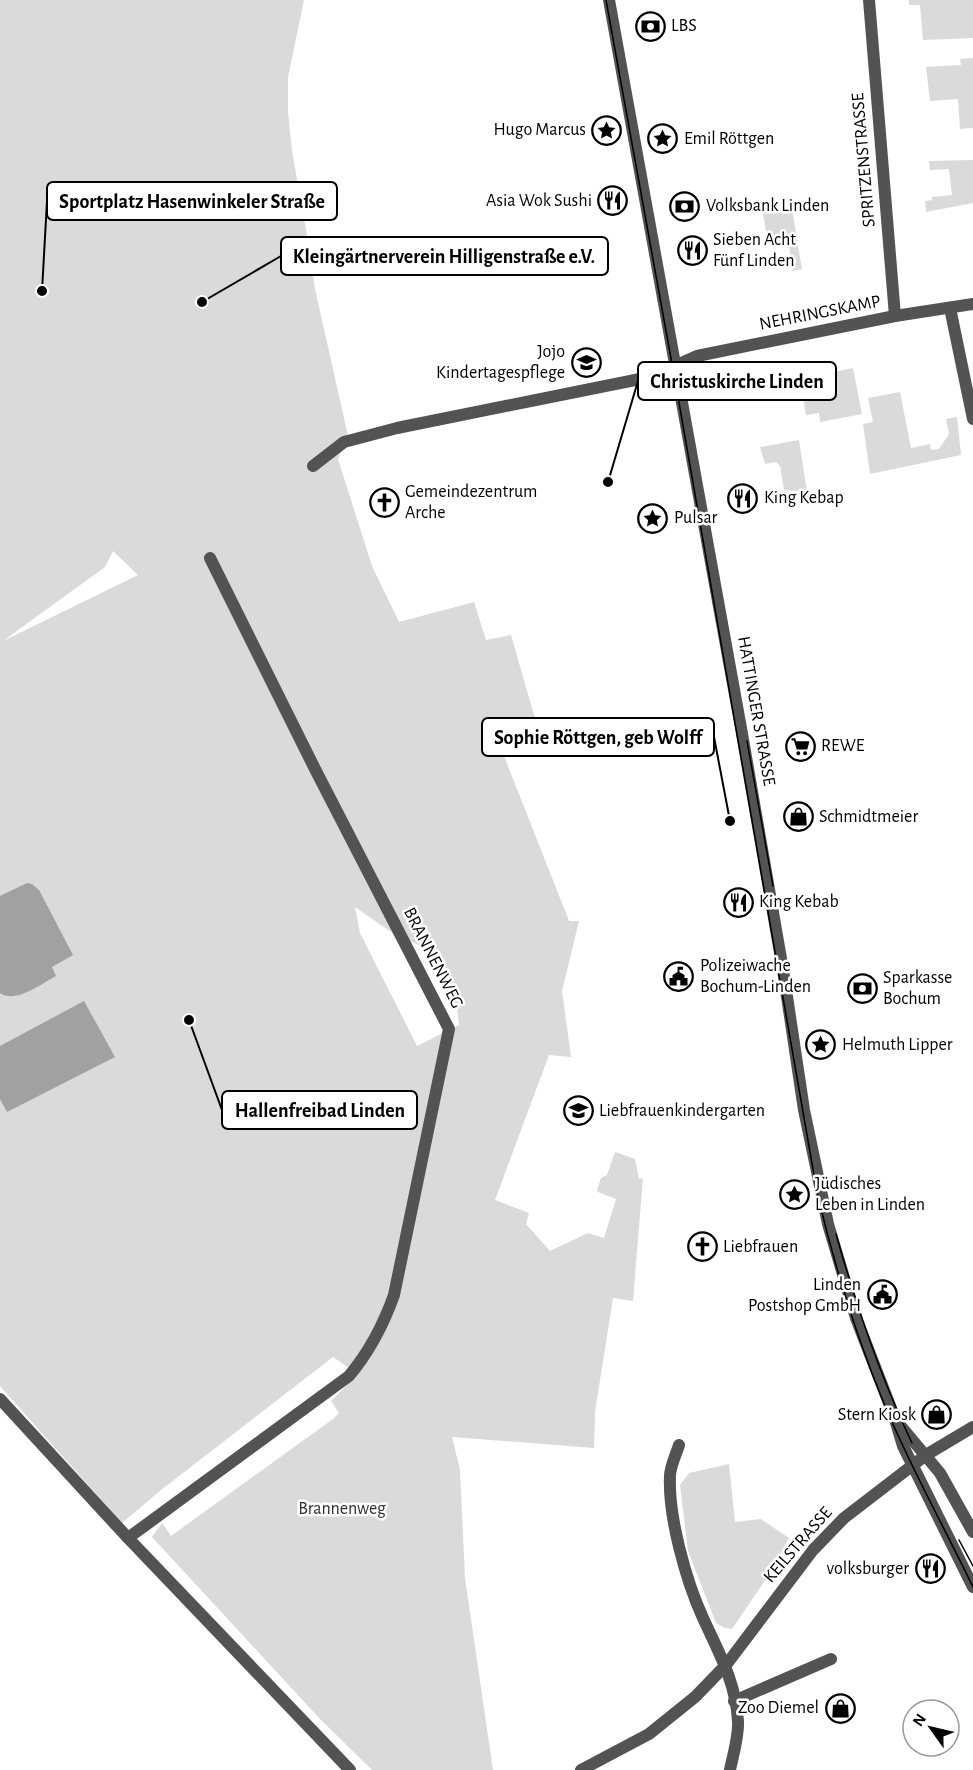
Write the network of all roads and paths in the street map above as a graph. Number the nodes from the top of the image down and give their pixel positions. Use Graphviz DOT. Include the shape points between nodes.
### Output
graph roads {
  1 [pos="609,0"];
  2 [pos="868,0"];
  3 [pos="973,304"];
  4 [pos="950,309"];
  5 [pos="895,316"];
  6 [pos="675,365"];
  7 [pos="973,419"];
  8 [pos="313,466"];
  9 [pos="210,558"];
  10 [pos="0,1399"];
  11 [pos="896,1421"];
  12 [pos="973,1427"];
  13 [pos="679,1445"];
  14 [pos="926,1455"];
  15 [pos="913,1466"];
  16 [pos="973,1532"];
  17 [pos="128,1538"];
  18 [pos="973,1587"];
  19 [pos="831,1659"];
  20 [pos="726,1665"];
  21 [pos="735,1701"];
  22 [pos="350,1770"];
  23 [pos="582,1770"];
  24 [pos="730,1770"];
  1 -- 6 [label="street, HATTINGER STRASSE"];
  2 -- 5 [label="street, SPRITZENSTRASSE"];
  3 -- 4 [label="street, NEHRINGSKAMP"];
  4 -- 5 [label="street, NEHRINGSKAMP"];
  4 -- 7 [label="street"];
  5 -- 6 [label="street, NEHRINGSKAMP" via="697,356"];
  6 -- 8 [label="street, NEHRINGSKAMP" via="650,377 344,442"];
  6 -- 11 [label="street, HATTINGER STRASSE" via="812,1152 832,1240 856,1318"];
  9 -- 17 [label="street, BRANNENWEG" via="449,1029 394,1295 367,1354 349,1376"];
  10 -- 17 [label="street"];
  11 -- 14 [label="street, HATTINGER STRASSE"];
  11 -- 15 [label="street, HATTINGER STRASSE"];
  12 -- 14 [label="street"];
  13 -- 20 [label="street" via="670,1474 677,1534 702,1616"];
  14 -- 15 [label="street"];
  14 -- 16 [label="street, HATTINGER STRASSE" via="952,1491"];
  15 -- 18 [label="street, HATTINGER STRASSE"];
  15 -- 20 [label="street, KEILSTRASSE" via="844,1518 813,1550"];
  17 -- 22 [label="street"];
  19 -- 21 [label="street"];
  20 -- 21 [label="street"];
  20 -- 23 [label="street, KEILSTRASSE" via="650,1734"];
  21 -- 24 [label="street" via="739,1722"];
}
